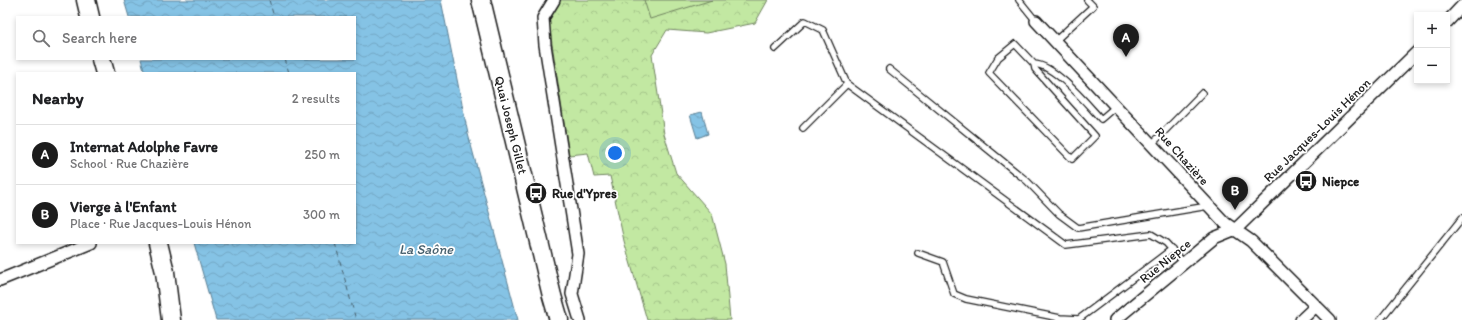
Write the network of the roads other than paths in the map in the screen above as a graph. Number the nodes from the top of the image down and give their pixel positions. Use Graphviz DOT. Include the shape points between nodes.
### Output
graph roads {
  1 [pos="86,0"];
  2 [pos="480,0"];
  3 [pos="554,0"];
  4 [pos="1018,0"];
  5 [pos="1088,0"];
  6 [pos="1462,6"];
  7 [pos="1462,12"];
  8 [pos="90,16"];
  9 [pos="1450,20"];
  10 [pos="1036,21"];
  11 [pos="1450,21"];
  12 [pos="1055,41"];
  13 [pos="775,49"];
  14 [pos="1414,55"];
  15 [pos="102,60"];
  16 [pos="1034,64"];
  17 [pos="889,69"];
  18 [pos="105,72"];
  19 [pos="847,84"];
  20 [pos="1202,93"];
  21 [pos="1116,105"];
  22 [pos="803,128"];
  23 [pos="1152,144"];
  24 [pos="1208,206"];
  25 [pos="1462,218"];
  26 [pos="1236,229"];
  27 [pos="89,244"];
  28 [pos="158,244"];
  29 [pos="1172,249"];
  30 [pos="918,253"];
  31 [pos="1184,263"];
  32 [pos="0,280"];
  33 [pos="1316,306"];
  34 [pos="171,320"];
  35 [pos="559,320"];
  36 [pos="580,320"];
  37 [pos="1115,320"];
  38 [pos="1301,320"];
  39 [pos="1330,320"];
  40 [pos="1380,320"];
  1 -- 8 [label="main road"];
  2 -- 35 [label="main road, Quai Joseph Gillet"];
  3 -- 36 [label="street" via="543,18 544,31 578,254 572,294"];
  4 -- 10 [label="lane"];
  5 -- 12 [label="lane" via="1093,6"];
  6 -- 9 [label="street"];
  7 -- 11 [label="street"];
  10 -- 12 [label="street, Rue Chazière"];
  12 -- 21 [label="street, Rue Chazière"];
  13 -- 19 [label="lane" via="805,21 823,30"];
  14 -- 26 [label="street, Rue Jacques-Louis Hénon"];
  15 -- 18 [label="main road"];
  16 -- 16 [label="lane" via="1035,69 1095,136 1072,159 989,73 998,58 1015,44"];
  16 -- 21 [label="lane" via="1040,64 1066,82 1101,119"];
  17 -- 24 [label="lane" via="1027,181 1059,214 1078,228"];
  19 -- 22 [label="lane"];
  19 -- 29 [label="lane" via="1066,245 1151,234"];
  20 -- 23 [label="lane"];
  21 -- 23 [label="street, Rue Chazière"];
  23 -- 24 [label="street, Rue Chazière"];
  24 -- 26 [label="street, Rue Chazière" via="1225,223"];
  25 -- 40 [label="lane"];
  26 -- 31 [label="street, Rue Niepce" via="1214,238"];
  26 -- 33 [label="street, Rue Chazière"];
  27 -- 32 [label="street"];
  28 -- 34 [label="main road" via="165,272"];
  29 -- 30 [label="lane" via="1079,319 1053,317 966,299 954,294 943,262"];
  29 -- 31 [label="lane"];
  31 -- 37 [label="street, Rue Niepce"];
  33 -- 38 [label="street"];
  33 -- 39 [label="street, Rue Chazière"];
}
